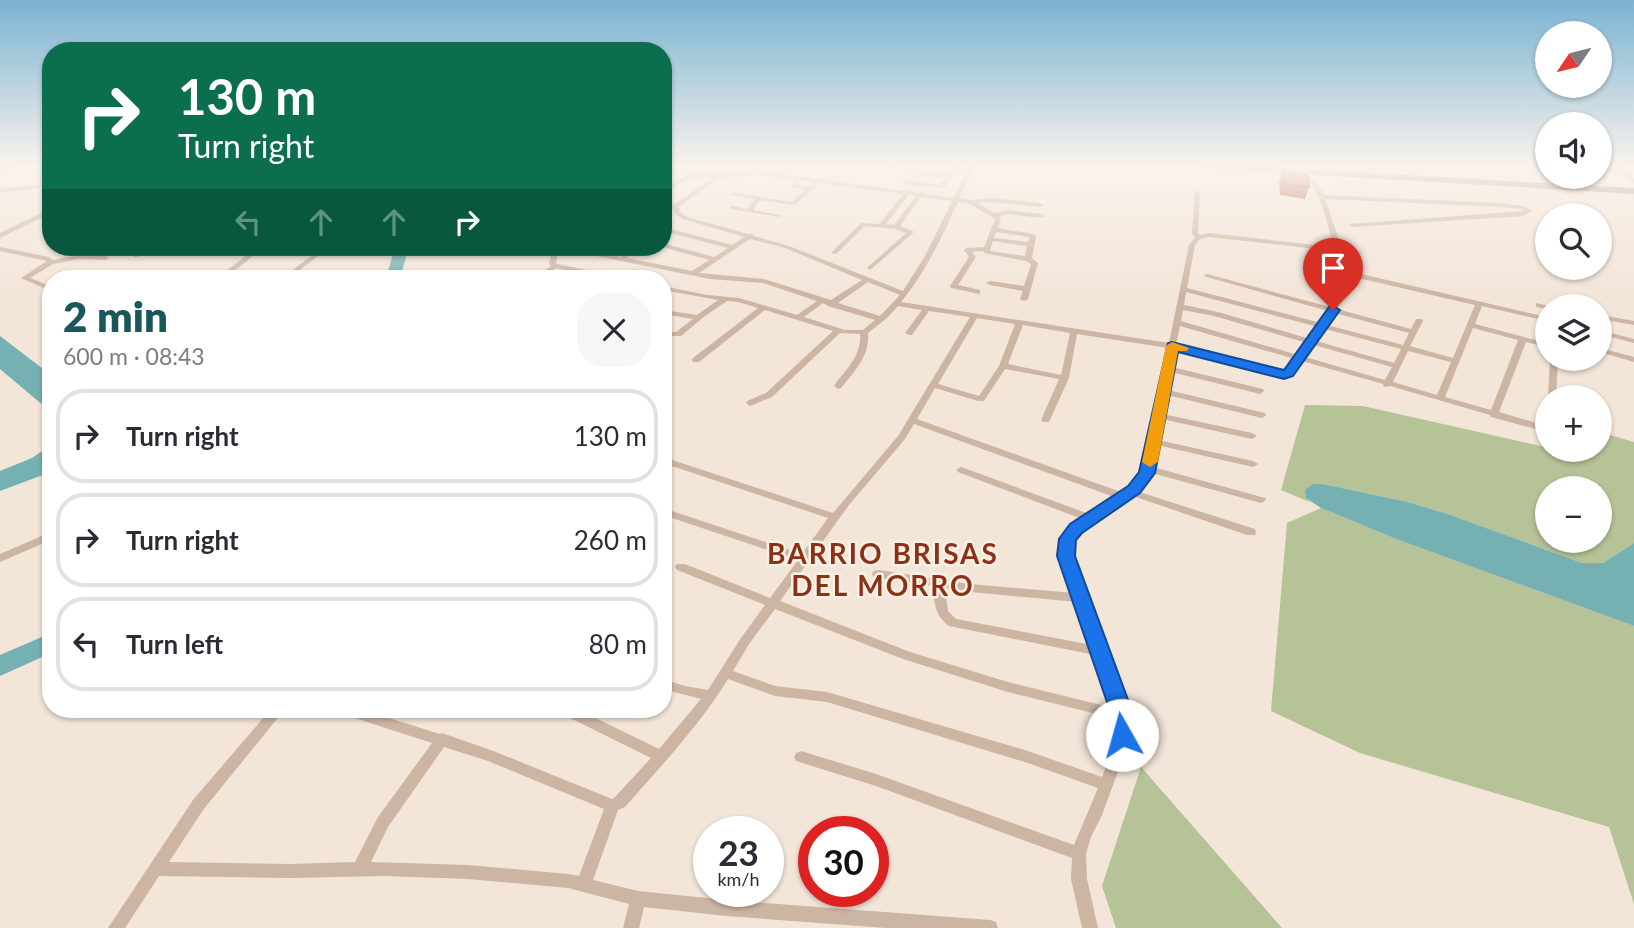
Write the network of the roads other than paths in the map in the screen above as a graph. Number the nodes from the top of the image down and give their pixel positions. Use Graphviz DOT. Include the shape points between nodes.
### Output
graph roads {
  1 [pos="676,209"];
  2 [pos="743,209"];
  3 [pos="895,209"];
  4 [pos="909,209"];
  5 [pos="950,209"];
  6 [pos="984,209"];
  7 [pos="1196,209"];
  8 [pos="1326,209"];
  9 [pos="1526,209"];
  10 [pos="749,210"];
  11 [pos="42,215"];
  12 [pos="994,215"];
  13 [pos="680,216"];
  14 [pos="778,216"];
  15 [pos="1041,216"];
  16 [pos="672,219"];
  17 [pos="883,225"];
  18 [pos="1352,225"];
  19 [pos="896,227"];
  20 [pos="996,230"];
  21 [pos="672,231"];
  22 [pos="751,235"];
  23 [pos="0,236"];
  24 [pos="1198,238"];
  25 [pos="991,239"];
  26 [pos="1032,245"];
  27 [pos="672,247"];
  28 [pos="733,247"];
  29 [pos="0,249"];
  30 [pos="986,249"];
  31 [pos="1336,249"];
  32 [pos="834,253"];
  33 [pos="249,256"];
  34 [pos="315,256"];
  35 [pos="553,256"];
  36 [pos="612,256"];
  37 [pos="106,258"];
  38 [pos="623,258"];
  39 [pos="715,259"];
  40 [pos="1028,259"];
  41 [pos="51,262"];
  42 [pos="555,266"];
  43 [pos="870,268"];
  44 [pos="231,270"];
  45 [pos="296,270"];
  46 [pos="550,270"];
  47 [pos="575,270"];
  48 [pos="1342,272"];
  49 [pos="694,273"];
  50 [pos="1207,276"];
  51 [pos="868,279"];
  52 [pos="990,283"];
  53 [pos="42,285"];
  54 [pos="1027,289"];
  55 [pos="1184,289"];
  56 [pos="672,290"];
  57 [pos="977,292"];
  58 [pos="905,294"];
  59 [pos="725,299"];
  60 [pos="1024,299"];
  61 [pos="821,301"];
  62 [pos="1480,303"];
  63 [pos="831,304"];
  64 [pos="898,304"];
  65 [pos="763,307"];
  66 [pos="1181,307"];
  67 [pos="927,309"];
  68 [pos="1333,310"];
  69 [pos="672,314"];
  70 [pos="975,315"];
  71 [pos="1535,316"];
  72 [pos="701,317"];
  73 [pos="799,318"];
  74 [pos="881,319"];
  75 [pos="1612,319"];
  76 [pos="1419,321"];
  77 [pos="1176,322"];
  78 [pos="1020,323"];
  79 [pos="1634,323"];
  80 [pos="1471,324"];
  81 [pos="1322,325"];
  82 [pos="839,330"];
  83 [pos="1074,331"];
  84 [pos="864,332"];
  85 [pos="1413,332"];
  86 [pos="909,333"];
  87 [pos="672,334"];
  88 [pos="1612,335"];
  89 [pos="1523,338"];
  90 [pos="1310,341"];
  91 [pos="1634,341"];
  92 [pos="1535,342"];
  93 [pos="1172,346"];
  94 [pos="1406,348"];
  95 [pos="1612,354"];
  96 [pos="1299,358"];
  97 [pos="696,360"];
  98 [pos="1634,360"];
  99 [pos="1456,361"];
  100 [pos="1003,366"];
  101 [pos="1396,366"];
  102 [pos="1168,369"];
  103 [pos="1065,378"];
  104 [pos="933,385"];
  105 [pos="1387,385"];
  106 [pos="838,386"];
  107 [pos="1165,391"];
  108 [pos="1260,391"];
  109 [pos="1440,399"];
  110 [pos="750,403"];
  111 [pos="1262,415"];
  112 [pos="1494,415"];
  113 [pos="1159,416"];
  114 [pos="911,420"];
  115 [pos="1046,420"];
  116 [pos="1535,426"];
  117 [pos="1252,436"];
  118 [pos="1154,442"];
  119 [pos="672,463"];
  120 [pos="1253,464"];
  121 [pos="1148,469"];
  122 [pos="961,470"];
  123 [pos="1128,494"];
  124 [pos="1261,500"];
  125 [pos="672,514"];
  126 [pos="835,517"];
  127 [pos="1090,519"];
  128 [pos="1251,532"];
  129 [pos="42,540"];
  130 [pos="0,558"];
  131 [pos="806,559"];
  132 [pos="681,567"];
  133 [pos="878,574"];
  134 [pos="939,584"];
  135 [pos="1081,598"];
  136 [pos="774,603"];
  137 [pos="1099,651"];
  138 [pos="725,673"];
  139 [pos="672,687"];
  140 [pos="711,695"];
  141 [pos="1121,715"];
  142 [pos="271,718"];
  143 [pos="372,718"];
  144 [pos="583,718"];
  145 [pos="442,740"];
  146 [pos="662,757"];
  147 [pos="801,757"];
  148 [pos="1107,785"];
  149 [pos="612,806"];
  150 [pos="1079,854"];
  151 [pos="155,869"];
  152 [pos="359,869"];
  153 [pos="583,885"];
  154 [pos="638,899"];
  155 [pos="116,928"];
  156 [pos="631,928"];
  157 [pos="990,928"];
  158 [pos="1090,928"];
  1 -- 13 [label="street"];
  2 -- 10 [label="street"];
  3 -- 17 [label="street"];
  4 -- 19 [label="street"];
  5 -- 58 [label="street"];
  6 -- 12 [label="street"];
  7 -- 24 [label="street"];
  8 -- 31 [label="street"];
  9 -- 18 [label="street" via="1529,211 1524,214"];
  10 -- 14 [label="street"];
  11 -- 23 [label="street"];
  12 -- 15 [label="street"];
  12 -- 20 [label="street"];
  13 -- 16 [label="street"];
  13 -- 22 [label="street"];
  17 -- 19 [label="street"];
  17 -- 32 [label="street" via="863,224"];
  19 -- 43 [label="street" via="911,234"];
  20 -- 25 [label="street"];
  20 -- 26 [label="street" via="1030,235 1034,237"];
  21 -- 28 [label="street"];
  22 -- 28 [label="street"];
  22 -- 51 [label="street"];
  24 -- 31 [label="street" via="1209,234"];
  24 -- 55 [label="street" via="1192,245"];
  25 -- 26 [label="street"];
  25 -- 30 [label="street"];
  26 -- 40 [label="street"];
  27 -- 39 [label="street"];
  28 -- 39 [label="street"];
  29 -- 41 [label="street"];
  30 -- 40 [label="street" via="990,254"];
  30 -- 57 [label="street" via="967,250 973,257 954,286"];
  31 -- 48 [label="street"];
  33 -- 44 [label="street"];
  34 -- 45 [label="street"];
  35 -- 42 [label="street"];
  36 -- 38 [label="street"];
  37 -- 41 [label="street"];
  38 -- 49 [label="street"];
  39 -- 49 [label="street"];
  40 -- 54 [label="street" via="1035,263"];
  41 -- 53 [label="street" via="25,278"];
  42 -- 46 [label="street"];
  42 -- 47 [label="street"];
  48 -- 62 [label="street"];
  48 -- 68 [label="street" via="1341,292"];
  49 -- 61 [label="street" via="764,281"];
  50 -- 68 [label="street"];
  51 -- 58 [label="street"];
  51 -- 63 [label="street"];
  52 -- 54 [label="street"];
  54 -- 60 [label="street"];
  55 -- 66 [label="street"];
  55 -- 81 [label="street"];
  56 -- 59 [label="street"];
  58 -- 64 [label="street"];
  59 -- 65 [label="street"];
  59 -- 72 [label="street"];
  61 -- 63 [label="street"];
  61 -- 73 [label="street"];
  62 -- 71 [label="street"];
  62 -- 80 [label="street"];
  63 -- 74 [label="street"];
  64 -- 67 [label="street"];
  64 -- 74 [label="street"];
  65 -- 73 [label="street"];
  65 -- 97 [label="street"];
  66 -- 77 [label="street"];
  66 -- 90 [label="street"];
  67 -- 70 [label="street"];
  67 -- 86 [label="street"];
  68 -- 81 [label="street"];
  68 -- 85 [label="street"];
  69 -- 72 [label="street"];
  70 -- 78 [label="street"];
  70 -- 104 [label="street"];
  72 -- 87 [label="street" via="680,334"];
  73 -- 82 [label="street"];
  74 -- 84 [label="street"];
  75 -- 79 [label="street"];
  76 -- 85 [label="street"];
  77 -- 93 [label="street"];
  77 -- 96 [label="street"];
  78 -- 83 [label="street"];
  78 -- 100 [label="street"];
  80 -- 89 [label="street"];
  80 -- 99 [label="street"];
  81 -- 90 [label="street"];
  81 -- 94 [label="street"];
  82 -- 84 [label="street"];
  82 -- 110 [label="street" via="769,395"];
  83 -- 93 [label="street"];
  83 -- 103 [label="street"];
  84 -- 106 [label="street" via="862,353"];
  85 -- 94 [label="street"];
  88 -- 91 [label="street"];
  89 -- 92 [label="street"];
  89 -- 112 [label="street"];
  90 -- 96 [label="street"];
  90 -- 101 [label="street"];
  93 -- 96 [label="street" via="1282,375 1289,373"];
  93 -- 102 [label="street"];
  94 -- 99 [label="street"];
  94 -- 101 [label="street"];
  95 -- 98 [label="street"];
  96 -- 105 [label="street"];
  99 -- 109 [label="street"];
  100 -- 103 [label="street"];
  100 -- 104 [label="street" via="981,398"];
  101 -- 105 [label="street"];
  102 -- 107 [label="street"];
  102 -- 108 [label="street"];
  103 -- 115 [label="street"];
  104 -- 114 [label="street"];
  105 -- 109 [label="street"];
  107 -- 111 [label="street"];
  107 -- 113 [label="street"];
  109 -- 112 [label="street"];
  112 -- 116 [label="street"];
  113 -- 117 [label="street"];
  113 -- 118 [label="street"];
  114 -- 123 [label="street"];
  114 -- 126 [label="street" via="902,438"];
  118 -- 120 [label="street"];
  118 -- 121 [label="street"];
  119 -- 126 [label="street"];
  121 -- 123 [label="street"];
  121 -- 124 [label="street"];
  122 -- 127 [label="street"];
  123 -- 127 [label="street"];
  123 -- 128 [label="street"];
  125 -- 131 [label="street"];
  126 -- 131 [label="street"];
  127 -- 135 [label="street" via="1071,533 1065,545"];
  129 -- 130 [label="street"];
  131 -- 136 [label="street"];
  132 -- 136 [label="street"];
  133 -- 134 [label="street"];
  134 -- 135 [label="street"];
  134 -- 137 [label="street" via="941,612 954,622"];
  135 -- 137 [label="street"];
  136 -- 138 [label="street"];
  136 -- 141 [label="street" via="906,656"];
  137 -- 141 [label="street"];
  138 -- 140 [label="street"];
  138 -- 148 [label="street" via="775,691 827,697"];
  139 -- 140 [label="street"];
  140 -- 146 [label="street"];
  141 -- 148 [label="street" via="1119,750"];
  142 -- 151 [label="street" via="198,805"];
  143 -- 145 [label="street"];
  144 -- 146 [label="street"];
  145 -- 149 [label="street"];
  145 -- 152 [label="street" via="383,822"];
  146 -- 149 [label="street"];
  147 -- 150 [label="street"];
  148 -- 150 [label="street"];
  149 -- 153 [label="street"];
  150 -- 158 [label="street" via="1079,879"];
  151 -- 152 [label="street"];
  151 -- 155 [label="street"];
  152 -- 153 [label="street" via="468,872"];
  153 -- 154 [label="street"];
  154 -- 156 [label="street"];
  154 -- 157 [label="street"];
}
